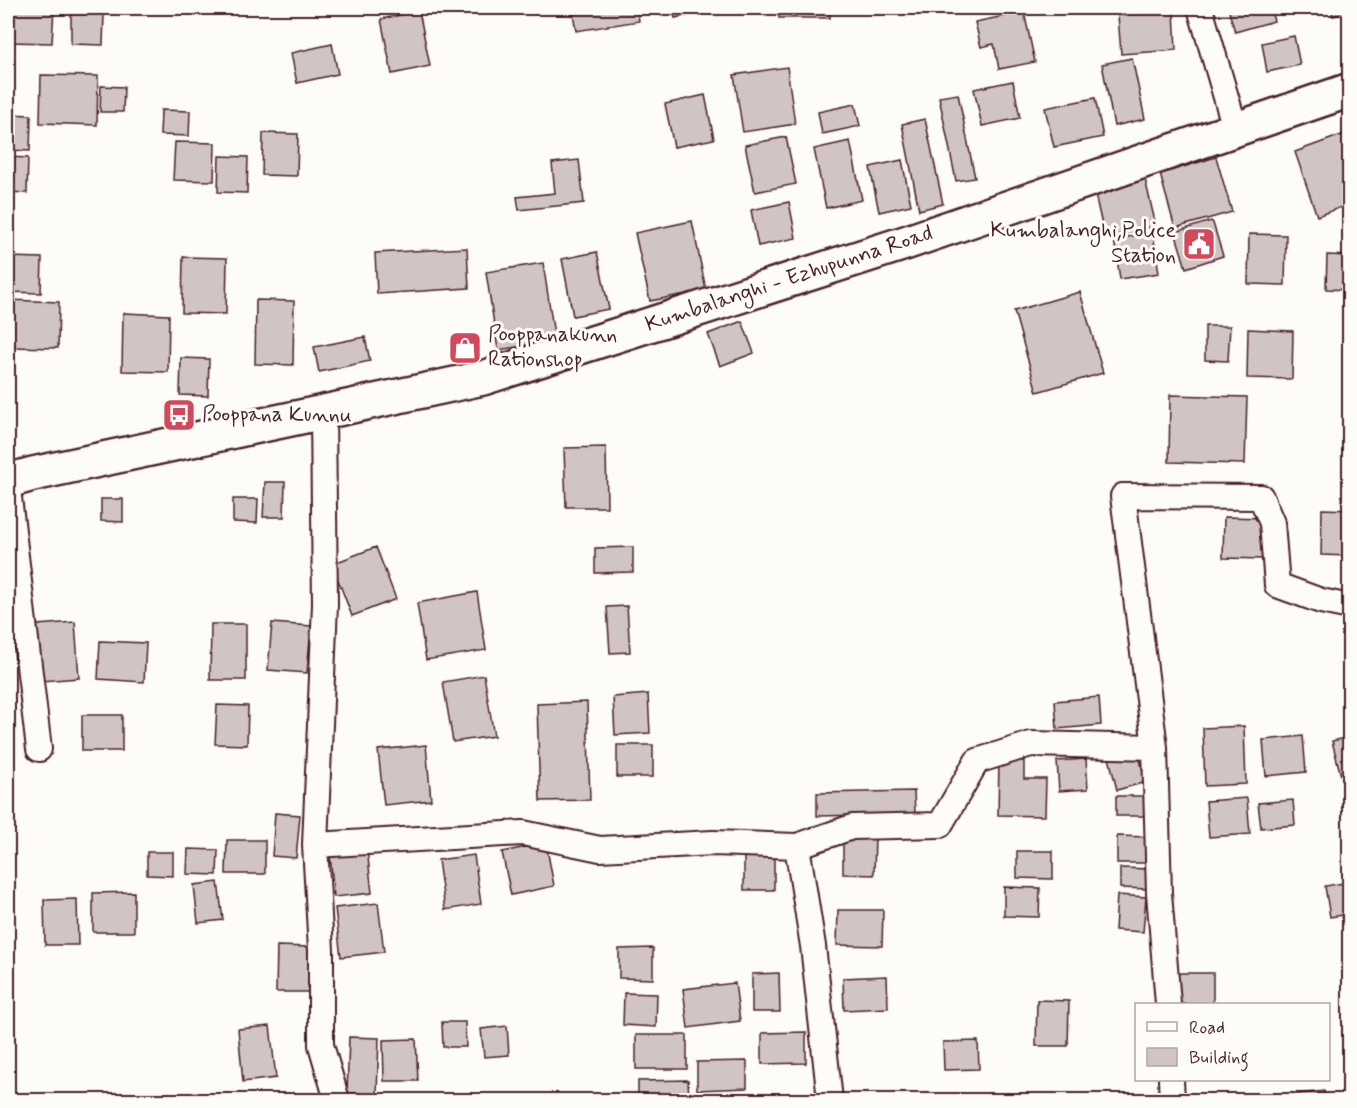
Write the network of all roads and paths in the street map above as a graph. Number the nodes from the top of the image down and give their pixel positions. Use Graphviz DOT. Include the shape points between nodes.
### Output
graph roads {
  1 [pos="1200,8"];
  2 [pos="1350,90"];
  3 [pos="1235,128"];
  4 [pos="323,412"];
  5 [pos="8,482"];
  6 [pos="8,489"];
  7 [pos="1350,607"];
  8 [pos="1155,747"];
  9 [pos="39,749"];
  10 [pos="315,845"];
  11 [pos="797,846"];
  12 [pos="1168,1003"];
  13 [pos="1172,1081"];
  14 [pos="337,1101"];
  15 [pos="830,1101"];
  16 [pos="1172,1101"];
  1 -- 3 [label="street"];
  2 -- 3 [label="main road, Kumbalanghi - Ezhupunna Road"];
  3 -- 4 [label="main road, Kumbalanghi - Ezhupunna Road" via="905,243 483,378"];
  4 -- 5 [label="main road, Kumbalanghi - Ezhupunna Road"];
  4 -- 10 [label="street" via="325,604"];
  6 -- 9 [label="street"];
  7 -- 8 [label="street" via="1277,585 1272,523 1261,497 1123,496"];
  8 -- 11 [label="street" via="1031,744 977,761 940,825 852,827"];
  8 -- 12 [label="street" via="1159,893"];
  10 -- 11 [label="street" via="523,833 600,849 713,843"];
  10 -- 14 [label="street" via="321,1045"];
  11 -- 15 [label="street" via="813,946"];
  13 -- 16 [label="street"];
}
